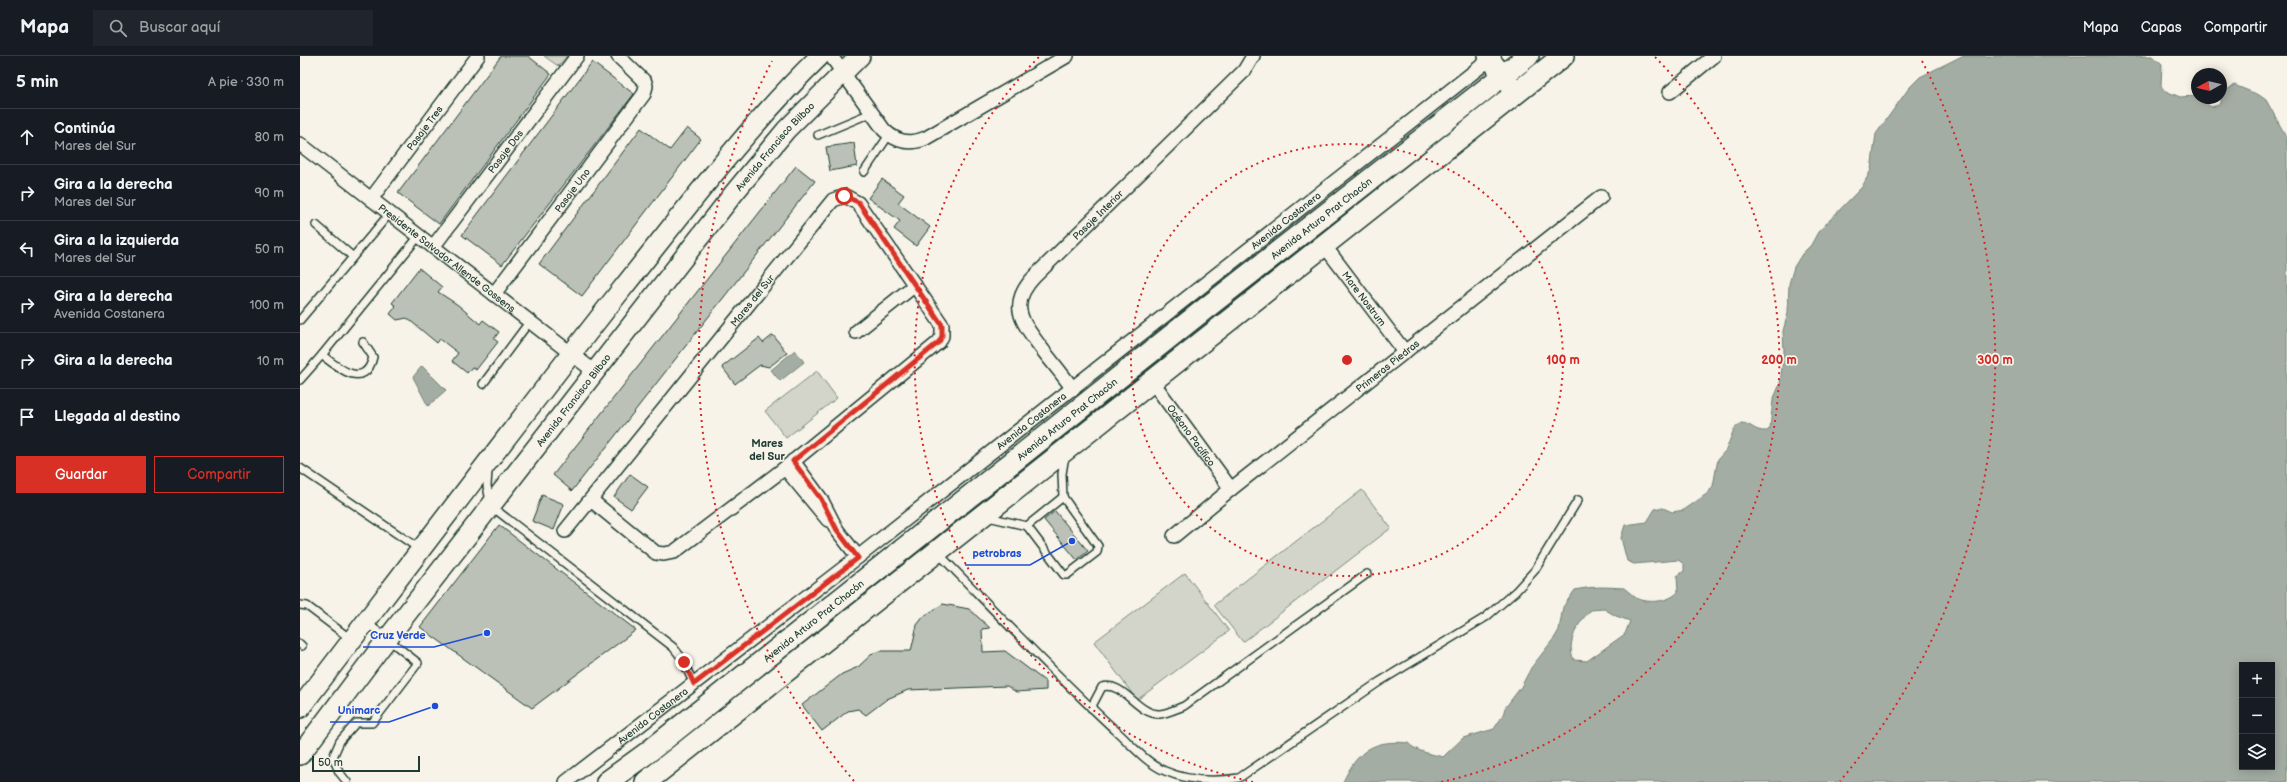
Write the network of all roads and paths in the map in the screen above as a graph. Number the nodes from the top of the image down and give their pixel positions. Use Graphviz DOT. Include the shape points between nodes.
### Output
graph roads {
  1 [pos="478,56"];
  2 [pos="577,56"];
  3 [pos="618,56"];
  4 [pos="820,56"];
  5 [pos="831,56"];
  6 [pos="860,56"];
  7 [pos="1067,56"];
  8 [pos="1253,56"];
  9 [pos="1563,56"];
  10 [pos="1714,56"];
  11 [pos="1490,57"];
  12 [pos="1521,58"];
  13 [pos="843,71"];
  14 [pos="1503,76"];
  15 [pos="1533,80"];
  16 [pos="1670,92"];
  17 [pos="1516,93"];
  18 [pos="871,113"];
  19 [pos="818,135"];
  20 [pos="889,135"];
  21 [pos="300,144"];
  22 [pos="864,172"];
  23 [pos="1602,197"];
  24 [pos="372,199"];
  25 [pos="390,213"];
  26 [pos="316,225"];
  27 [pos="419,236"];
  28 [pos="1324,246"];
  29 [pos="433,247"];
  30 [pos="352,256"];
  31 [pos="915,286"];
  32 [pos="494,294"];
  33 [pos="300,320"];
  34 [pos="530,321"];
  35 [pos="856,332"];
  36 [pos="363,342"];
  37 [pos="1405,352"];
  38 [pos="572,353"];
  39 [pos="322,355"];
  40 [pos="595,372"];
  41 [pos="300,380"];
  42 [pos="1152,381"];
  43 [pos="483,384"];
  44 [pos="1073,389"];
  45 [pos="1066,448"];
  46 [pos="491,459"];
  47 [pos="789,464"];
  48 [pos="300,468"];
  49 [pos="1231,489"];
  50 [pos="1063,498"];
  51 [pos="591,500"];
  52 [pos="1578,500"];
  53 [pos="491,506"];
  54 [pos="982,516"];
  55 [pos="1027,526"];
  56 [pos="565,531"];
  57 [pos="1174,536"];
  58 [pos="421,550"];
  59 [pos="936,550"];
  60 [pos="858,558"];
  61 [pos="1367,574"];
  62 [pos="300,605"];
  63 [pos="366,622"];
  64 [pos="387,639"];
  65 [pos="352,640"];
  66 [pos="694,684"];
  67 [pos="300,708"];
  68 [pos="1091,708"];
  69 [pos="300,754"];
  70 [pos="347,782"];
  71 [pos="566,782"];
  72 [pos="607,782"];
  73 [pos="646,782"];
  1 -- 24 [label="street, Pasaje Tres"];
  2 -- 29 [label="street, Pasaje Dos"];
  3 -- 32 [label="street, Pasaje Uno" via="642,78 646,86 644,94"];
  4 -- 38 [label="main road" via="736,146"];
  5 -- 13 [label="street"];
  6 -- 13 [label="main road, Avenida Francisco Bilbao"];
  7 -- 20 [label="street" via="926,138 907,142"];
  8 -- 44 [label="street, Pasaje Interior" via="1244,71 1022,292 1019,306 1024,325"];
  9 -- 15 [label="main road"];
  10 -- 16 [label="street"];
  11 -- 14 [label="main road"];
  11 -- 44 [label="street, Avenida Costanera"];
  12 -- 14 [label="main road, Avenida Arturo Prat Chacón"];
  12 -- 15 [label="main road"];
  13 -- 18 [label="street"];
  13 -- 40 [label="main road, Avenida Francisco Bilbao" via="760,161"];
  14 -- 17 [label="main road"];
  14 -- 72 [label="main road, Avenida Arturo Prat Chacón"];
  15 -- 17 [label="main road"];
  17 -- 28 [label="main road"];
  18 -- 19 [label="lane"];
  18 -- 20 [label="street"];
  20 -- 22 [label="lane"];
  21 -- 24 [label="street, Presidente Salvador Allende Gossens"];
  23 -- 37 [label="street, Primeras Piedras"];
  24 -- 25 [label="street, Presidente Salvador Allende Gossens"];
  25 -- 27 [label="street, Presidente Salvador Allende Gossens"];
  25 -- 30 [label="lane"];
  26 -- 30 [label="lane"];
  27 -- 29 [label="street, Presidente Salvador Allende Gossens"];
  27 -- 39 [label="lane"];
  28 -- 37 [label="street, Mare Nostrum"];
  28 -- 42 [label="main road"];
  29 -- 32 [label="street, Presidente Salvador Allende Gossens"];
  30 -- 33 [label="lane"];
  31 -- 35 [label="street"];
  31 -- 47 [label="street, Mares del Sur" via="942,325 939,342"];
  31 -- 51 [label="street, Mares del Sur" via="858,202 844,196 833,200"];
  32 -- 34 [label="street, Presidente Salvador Allende Gossens"];
  34 -- 38 [label="street, Presidente Salvador Allende Gossens"];
  34 -- 43 [label="lane"];
  36 -- 39 [label="lane" via="373,357 366,371 353,375 343,372"];
  37 -- 49 [label="street, Primeras Piedras"];
  38 -- 40 [label="street, Presidente Salvador Allende Gossens"];
  38 -- 46 [label="main road"];
  39 -- 41 [label="lane"];
  40 -- 53 [label="main road, Avenida Francisco Bilbao"];
  42 -- 45 [label="main road"];
  42 -- 49 [label="street, Océano Pacífico"];
  44 -- 60 [label="street, Avenida Costanera"];
  45 -- 50 [label="lane" via="1062,474"];
  45 -- 54 [label="main road"];
  46 -- 53 [label="lane" via="487,482"];
  46 -- 58 [label="main road"];
  47 -- 51 [label="street, Mares del Sur" via="674,552 664,554 656,553"];
  47 -- 60 [label="street" via="815,507"];
  48 -- 58 [label="lane"];
  49 -- 57 [label="street, Primeras Piedras"];
  50 -- 55 [label="lane"];
  50 -- 55 [label="lane" via="1098,546 1097,552 1064,575"];
  51 -- 56 [label="street, Mares del Sur"];
  52 -- 68 [label="lane" via="1535,570 1516,591 1486,617 1379,682 1239,778 1220,781 1196,779 1164,771 1147,759"];
  53 -- 64 [label="main road, Avenida Francisco Bilbao"];
  53 -- 66 [label="lane" via="673,647"];
  54 -- 55 [label="lane"];
  54 -- 59 [label="main road"];
  58 -- 63 [label="main road"];
  59 -- 68 [label="lane"];
  59 -- 73 [label="main road"];
  60 -- 66 [label="street, Avenida Costanera"];
  61 -- 68 [label="lane" via="1184,706 1160,714 1148,712 1109,685 1102,687"];
  62 -- 65 [label="lane" via="307,606"];
  63 -- 64 [label="lane"];
  63 -- 65 [label="main road"];
  64 -- 69 [label="main road, Avenida Francisco Bilbao"];
  64 -- 70 [label="lane" via="418,663 372,723 356,723 340,741 333,757 339,772"];
  65 -- 67 [label="main road"];
  66 -- 71 [label="street, Avenida Costanera"];
}
